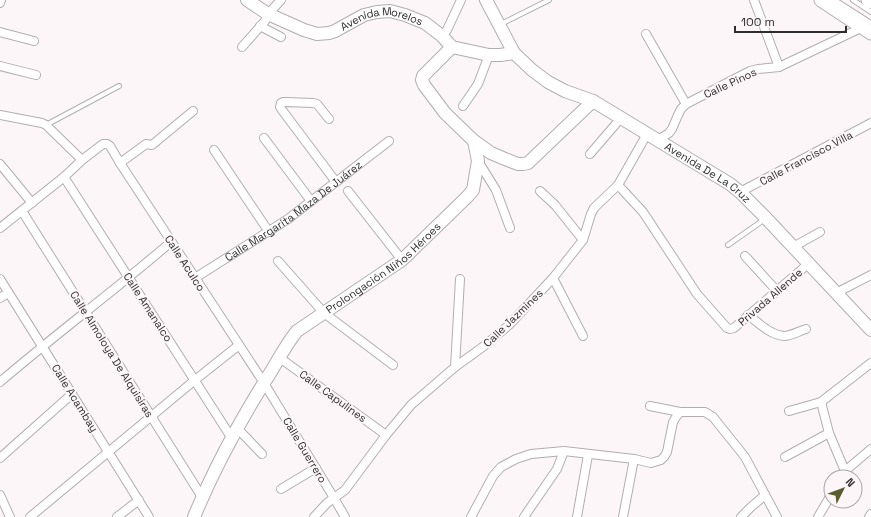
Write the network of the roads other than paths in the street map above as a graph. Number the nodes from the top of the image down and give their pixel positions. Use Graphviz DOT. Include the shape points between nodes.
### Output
graph roads {
  1 [pos="248,0"];
  2 [pos="281,0"];
  3 [pos="461,0"];
  4 [pos="486,0"];
  5 [pos="549,0"];
  6 [pos="754,0"];
  7 [pos="821,0"];
  8 [pos="836,0"];
  9 [pos="853,0"];
  10 [pos="871,12"];
  11 [pos="268,14"];
  12 [pos="499,25"];
  13 [pos="260,26"];
  14 [pos="868,28"];
  15 [pos="0,32"];
  16 [pos="646,34"];
  17 [pos="442,36"];
  18 [pos="281,37"];
  19 [pos="34,41"];
  20 [pos="452,47"];
  21 [pos="242,48"];
  22 [pos="514,53"];
  23 [pos="489,55"];
  24 [pos="0,66"];
  25 [pos="779,67"];
  26 [pos="36,75"];
  27 [pos="119,86"];
  28 [pos="593,101"];
  29 [pos="686,104"];
  30 [pos="463,106"];
  31 [pos="193,111"];
  32 [pos="0,115"];
  33 [pos="621,118"];
  34 [pos="329,119"];
  35 [pos="871,123"];
  36 [pos="46,125"];
  37 [pos="647,134"];
  38 [pos="264,138"];
  39 [pos="658,140"];
  40 [pos="389,141"];
  41 [pos="474,141"];
  42 [pos="214,150"];
  43 [pos="590,154"];
  44 [pos="82,160"];
  45 [pos="478,161"];
  46 [pos="120,163"];
  47 [pos="0,164"];
  48 [pos="64,177"];
  49 [pos="336,182"];
  50 [pos="618,185"];
  51 [pos="348,191"];
  52 [pos="540,191"];
  53 [pos="740,192"];
  54 [pos="311,201"];
  55 [pos="32,203"];
  56 [pos="22,211"];
  57 [pos="766,218"];
  58 [pos="0,228"];
  59 [pos="510,228"];
  60 [pos="268,232"];
  61 [pos="820,232"];
  62 [pos="583,240"];
  63 [pos="171,242"];
  64 [pos="728,245"];
  65 [pos="793,247"];
  66 [pos="745,256"];
  67 [pos="402,260"];
  68 [pos="278,261"];
  69 [pos="808,264"];
  70 [pos="871,276"];
  71 [pos="129,278"];
  72 [pos="195,278"];
  73 [pos="553,278"];
  74 [pos="0,279"];
  75 [pos="460,279"];
  76 [pos="777,291"];
  77 [pos="8,293"];
  78 [pos="836,293"];
  79 [pos="0,298"];
  80 [pos="86,312"];
  81 [pos="324,313"];
  82 [pos="748,315"];
  83 [pos="806,329"];
  84 [pos="871,330"];
  85 [pos="583,336"];
  86 [pos="239,345"];
  87 [pos="42,346"];
  88 [pos="280,358"];
  89 [pos="871,363"];
  90 [pos="393,365"];
  91 [pos="455,367"];
  92 [pos="195,380"];
  93 [pos="0,382"];
  94 [pos="264,383"];
  95 [pos="72,394"];
  96 [pos="821,402"];
  97 [pos="650,406"];
  98 [pos="788,411"];
  99 [pos="680,412"];
  100 [pos="151,416"];
  101 [pos="234,432"];
  102 [pos="830,433"];
  103 [pos="386,435"];
  104 [pos="871,449"];
  105 [pos="564,451"];
  106 [pos="108,452"];
  107 [pos="262,454"];
  108 [pos="588,455"];
  109 [pos="785,457"];
  110 [pos="0,458"];
  111 [pos="634,459"];
  112 [pos="316,468"];
  113 [pos="841,469"];
  114 [pos="849,469"];
  115 [pos="281,489"];
  116 [pos="0,495"];
  117 [pos="765,495"];
  118 [pos="202,497"];
  119 [pos="334,498"];
  120 [pos="139,500"];
  121 [pos="871,514"];
  122 [pos="10,517"];
  123 [pos="30,517"];
  124 [pos="118,517"];
  125 [pos="149,517"];
  126 [pos="194,517"];
  127 [pos="314,517"];
  128 [pos="344,517"];
  129 [pos="471,517"];
  130 [pos="524,517"];
  131 [pos="577,517"];
  132 [pos="623,517"];
  133 [pos="741,517"];
  134 [pos="777,517"];
  135 [pos="869,517"];
  1 -- 11 [label="street, Avenida Morelos"];
  2 -- 11 [label="street"];
  3 -- 17 [label="street"];
  4 -- 12 [label="street, Avenida De La Cruz"];
  5 -- 12 [label="lane"];
  6 -- 25 [label="street"];
  7 -- 14 [label="main road"];
  8 -- 14 [label="lane"];
  9 -- 10 [label="lane"];
  11 -- 13 [label="street"];
  11 -- 17 [label="street, Avenida Morelos" via="317,34 335,31 364,15 390,12 425,23"];
  12 -- 22 [label="street, Avenida De La Cruz"];
  13 -- 18 [label="street"];
  13 -- 21 [label="street"];
  14 -- 25 [label="street, Calle Pinos"];
  15 -- 19 [label="street"];
  16 -- 29 [label="street"];
  17 -- 20 [label="street, Avenida Morelos"];
  20 -- 23 [label="street"];
  20 -- 41 [label="street" via="422,80 445,113"];
  22 -- 23 [label="street"];
  22 -- 28 [label="street, Avenida De La Cruz" via="548,82"];
  23 -- 30 [label="street" via="478,84"];
  24 -- 26 [label="street"];
  25 -- 29 [label="street, Calle Pinos" via="750,71"];
  27 -- 36 [label="lane"];
  28 -- 33 [label="street, Avenida De La Cruz"];
  28 -- 41 [label="street" via="528,163 518,164 504,159"];
  29 -- 39 [label="street" via="669,133"];
  31 -- 46 [label="street" via="152,145 146,144"];
  32 -- 36 [label="street"];
  33 -- 37 [label="street, Avenida De La Cruz"];
  33 -- 43 [label="street"];
  34 -- 49 [label="street" via="319,106 313,103 283,102 280,107"];
  35 -- 53 [label="street, Calle Francisco Villa"];
  36 -- 44 [label="street"];
  37 -- 39 [label="street, Avenida De La Cruz"];
  37 -- 50 [label="street, Calle Jazmines"];
  38 -- 54 [label="street"];
  39 -- 53 [label="street, Avenida De La Cruz"];
  40 -- 49 [label="street, Calle Margarita Maza De Juárez"];
  41 -- 45 [label="street, Prolongación Niños Héroes"];
  42 -- 60 [label="street"];
  44 -- 46 [label="street, Calle Aculco" via="103,144 107,144"];
  44 -- 48 [label="street"];
  45 -- 59 [label="street" via="496,190"];
  45 -- 67 [label="street, Prolongación Niños Héroes" via="473,190"];
  46 -- 63 [label="street, Calle Aculco"];
  47 -- 55 [label="street"];
  48 -- 55 [label="street"];
  48 -- 71 [label="street, Calle Amanalco"];
  49 -- 54 [label="street, Calle Margarita Maza De Juárez"];
  50 -- 62 [label="street, Calle Jazmines" via="594,208"];
  50 -- 82 [label="street, Privada Allende" via="643,212 697,294 727,328 734,328"];
  51 -- 67 [label="street"];
  52 -- 62 [label="street" via="555,205"];
  53 -- 57 [label="street, Avenida De La Cruz"];
  54 -- 60 [label="street, Calle Margarita Maza De Juárez"];
  55 -- 56 [label="street"];
  56 -- 58 [label="street"];
  56 -- 80 [label="street, Calle Almoloya De Alquisiras"];
  57 -- 64 [label="lane"];
  57 -- 65 [label="street, Avenida De La Cruz"];
  60 -- 72 [label="street, Calle Margarita Maza De Juárez"];
  61 -- 65 [label="street"];
  62 -- 73 [label="street, Calle Jazmines"];
  63 -- 71 [label="street"];
  63 -- 72 [label="street, Calle Aculco"];
  65 -- 69 [label="street, Avenida De La Cruz"];
  66 -- 76 [label="street"];
  67 -- 81 [label="street, Prolongación Niños Héroes"];
  68 -- 81 [label="street"];
  69 -- 76 [label="street, Privada Allende"];
  69 -- 78 [label="street, Avenida De La Cruz"];
  70 -- 78 [label="street"];
  71 -- 80 [label="street"];
  71 -- 92 [label="street, Calle Amanalco"];
  72 -- 86 [label="street, Calle Aculco"];
  73 -- 85 [label="street"];
  73 -- 91 [label="street, Calle Jazmines" via="509,325"];
  74 -- 77 [label="street, Calle Acambay"];
  75 -- 91 [label="street"];
  76 -- 82 [label="street, Privada Allende"];
  77 -- 79 [label="street"];
  77 -- 87 [label="street, Calle Acambay"];
  78 -- 84 [label="street, Avenida De La Cruz"];
  80 -- 87 [label="street"];
  80 -- 100 [label="street, Calle Almoloya De Alquisiras"];
  81 -- 88 [label="street, Prolongación Niños Héroes" via="296,331"];
  81 -- 90 [label="street"];
  82 -- 83 [label="street" via="776,334 785,336"];
  86 -- 92 [label="street"];
  86 -- 94 [label="street, Calle Aculco"];
  87 -- 93 [label="street"];
  87 -- 95 [label="street, Calle Acambay"];
  88 -- 94 [label="street, Prolongación Niños Héroes"];
  88 -- 103 [label="street, Calle Capulines"];
  89 -- 96 [label="street"];
  91 -- 103 [label="street, Calle Jazmines" via="411,405"];
  92 -- 100 [label="street"];
  92 -- 101 [label="street, Calle Amanalco"];
  94 -- 101 [label="street, Prolongación Niños Héroes"];
  94 -- 112 [label="street, Calle Guerrero"];
  95 -- 106 [label="street, Calle Acambay"];
  95 -- 110 [label="street"];
  96 -- 98 [label="street"];
  96 -- 102 [label="street"];
  97 -- 99 [label="street"];
  99 -- 111 [label="street" via="673,422 664,457 650,463"];
  99 -- 117 [label="street" via="705,412 713,417 745,457"];
  100 -- 106 [label="street"];
  100 -- 118 [label="street, Calle Almoloya De Alquisiras"];
  101 -- 107 [label="street, Calle Amanalco"];
  101 -- 118 [label="street, Prolongación Niños Héroes"];
  102 -- 109 [label="street"];
  102 -- 113 [label="street"];
  103 -- 119 [label="street, Calle Jazmines" via="345,490"];
  104 -- 114 [label="street"];
  105 -- 108 [label="street"];
  105 -- 129 [label="street" via="531,454 501,467 493,476"];
  105 -- 130 [label="street" via="557,469"];
  106 -- 120 [label="street, Calle Acambay"];
  106 -- 123 [label="street"];
  108 -- 111 [label="street"];
  108 -- 131 [label="street"];
  111 -- 132 [label="street"];
  112 -- 115 [label="street"];
  112 -- 119 [label="street, Calle Guerrero"];
  116 -- 122 [label="street"];
  117 -- 133 [label="street"];
  117 -- 134 [label="street"];
  118 -- 126 [label="street, Prolongación Niños Héroes"];
  119 -- 127 [label="street, Calle Jazmines"];
  119 -- 128 [label="street, Calle Guerrero"];
  120 -- 124 [label="street"];
  120 -- 125 [label="street, Calle Acambay"];
  121 -- 135 [label="street"];
}
